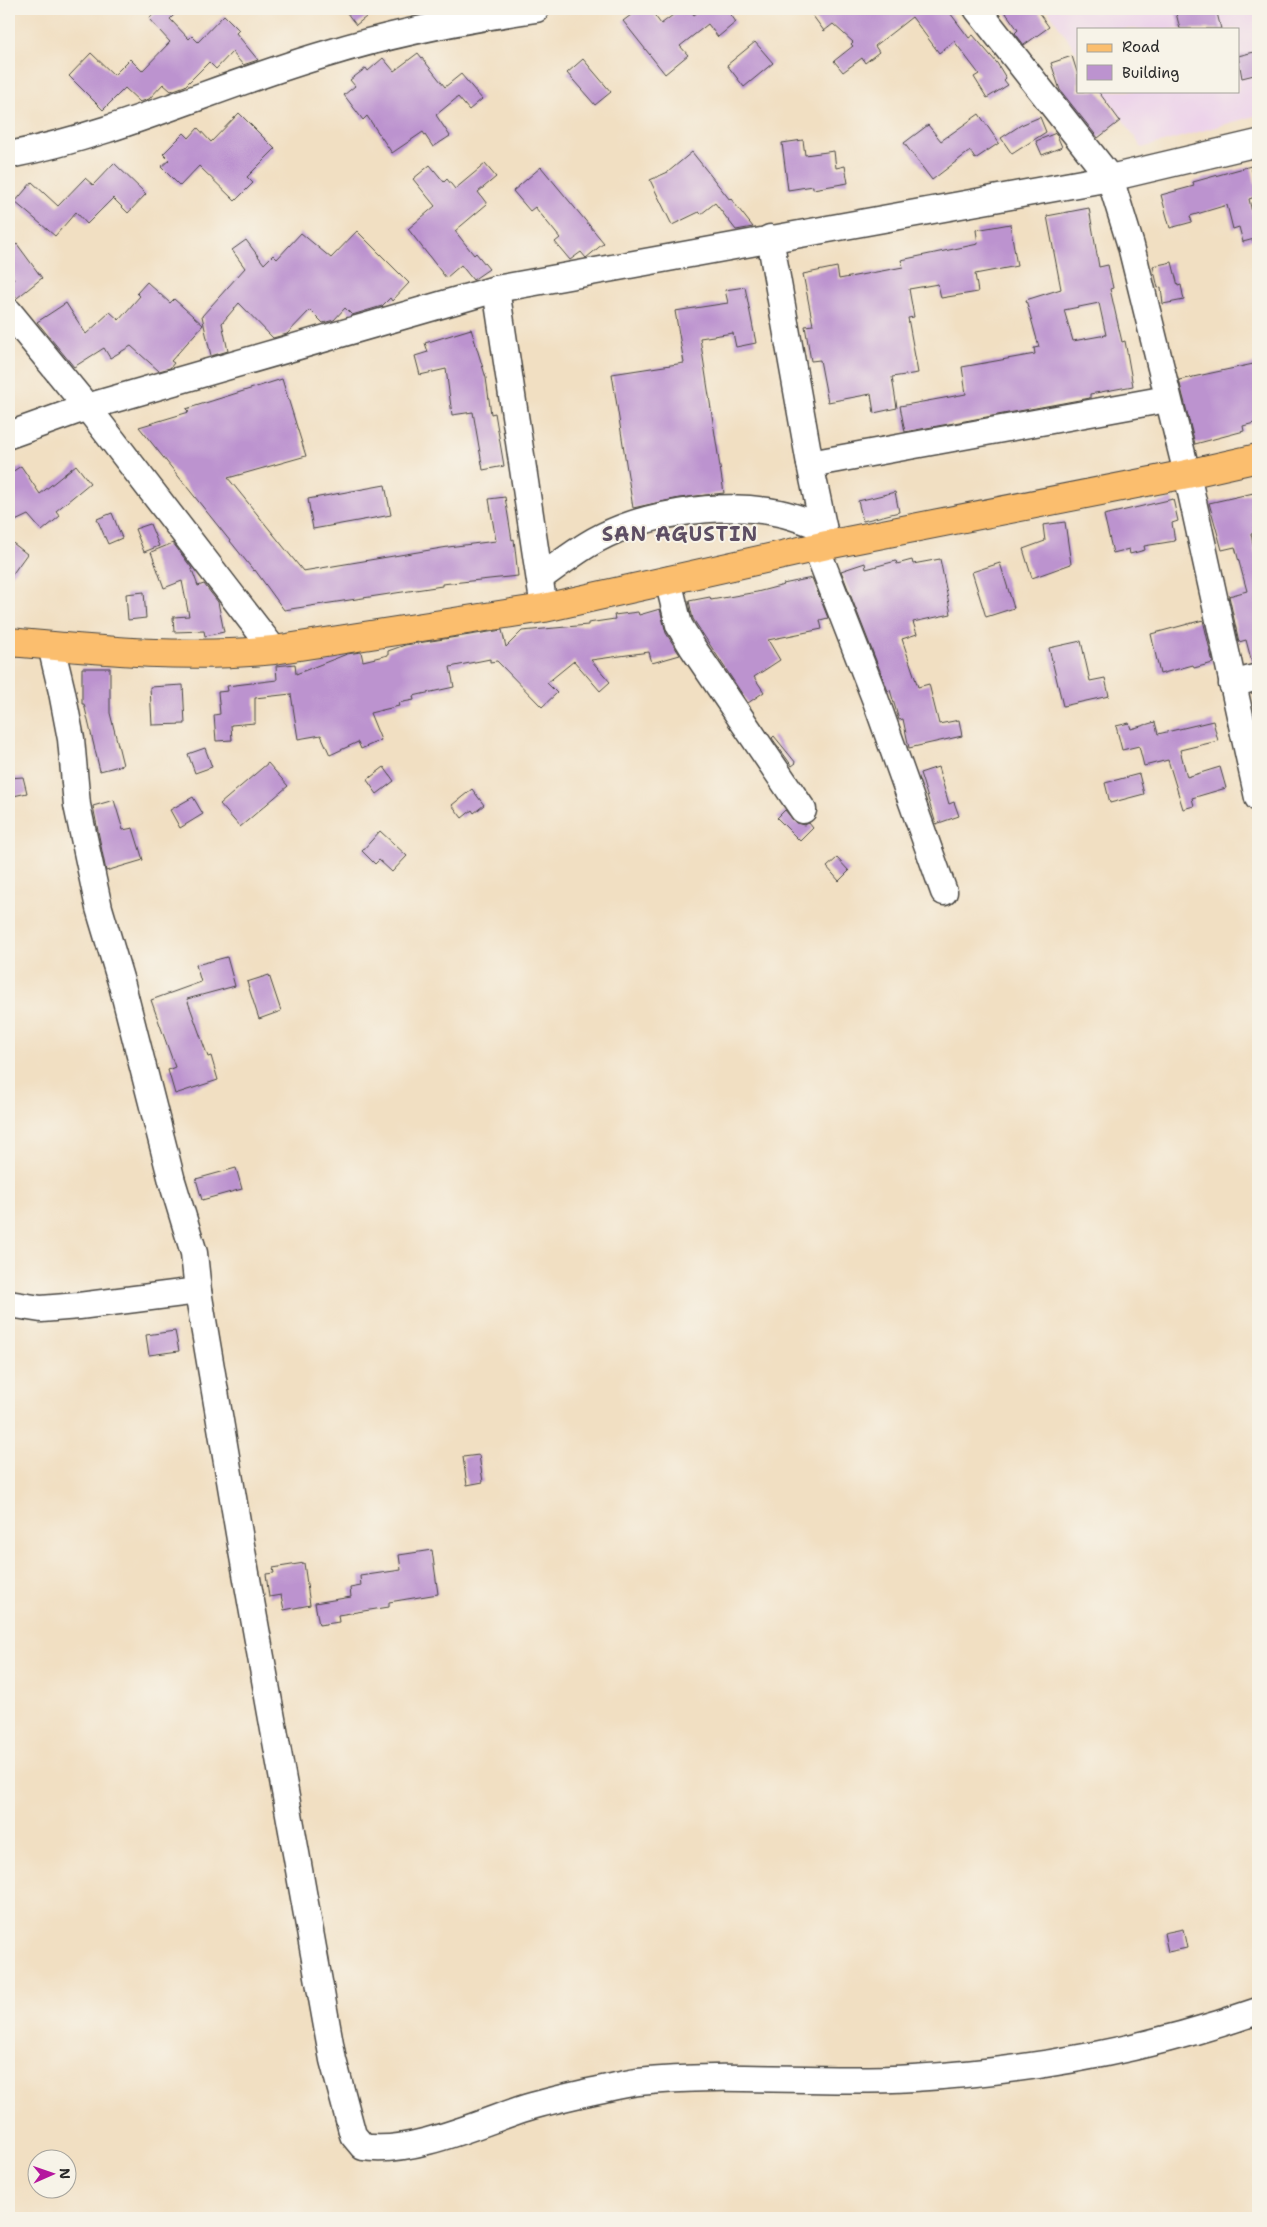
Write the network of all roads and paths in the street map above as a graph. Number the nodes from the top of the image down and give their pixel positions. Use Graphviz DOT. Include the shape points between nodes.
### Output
graph roads {
  1 [pos="536,9"];
  2 [pos="977,9"];
  3 [pos="1258,143"];
  4 [pos="9,156"];
  5 [pos="1110,178"];
  6 [pos="770,238"];
  7 [pos="496,289"];
  8 [pos="9,312"];
  9 [pos="1167,399"];
  10 [pos="87,407"];
  11 [pos="9,435"];
  12 [pos="1258,458"];
  13 [pos="810,464"];
  14 [pos="1187,474"];
  15 [pos="822,540"];
  16 [pos="540,578"];
  17 [pos="668,580"];
  18 [pos="544,608"];
  19 [pos="9,642"];
  20 [pos="51,646"];
  21 [pos="274,650"];
  22 [pos="1258,677"];
  23 [pos="1232,684"];
  24 [pos="1258,798"];
  25 [pos="803,810"];
  26 [pos="944,892"];
  27 [pos="198,1290"];
  28 [pos="9,1304"];
  29 [pos="1258,2011"];
  1 -- 4 [label="street" via="452,23 325,54 131,122"];
  2 -- 5 [label="street"];
  3 -- 5 [label="street"];
  5 -- 6 [label="street"];
  5 -- 9 [label="street" via="1131,246"];
  6 -- 7 [label="street"];
  6 -- 13 [label="street"];
  7 -- 10 [label="street"];
  7 -- 16 [label="street"];
  8 -- 10 [label="street"];
  9 -- 13 [label="street"];
  9 -- 14 [label="street"];
  10 -- 11 [label="street"];
  10 -- 21 [label="street"];
  12 -- 14 [label="main road"];
  13 -- 15 [label="street"];
  14 -- 15 [label="main road"];
  14 -- 23 [label="street"];
  15 -- 16 [label="street" via="780,513 714,509 625,526 588,544"];
  15 -- 17 [label="main road"];
  15 -- 26 [label="street"];
  16 -- 18 [label="street"];
  17 -- 18 [label="main road"];
  17 -- 25 [label="street" via="679,625"];
  18 -- 21 [label="main road"];
  19 -- 20 [label="main road"];
  20 -- 21 [label="main road" via="191,655"];
  20 -- 27 [label="street" via="71,739 77,805 100,908 194,1253"];
  22 -- 23 [label="street"];
  23 -- 24 [label="street"];
  27 -- 28 [label="street" via="41,1309"];
  27 -- 29 [label="street" via="332,2060 353,2135 363,2147 377,2150 414,2143 526,2108 636,2082 705,2078 912,2078 1030,2067 1112,2054 1206,2029"];
}
